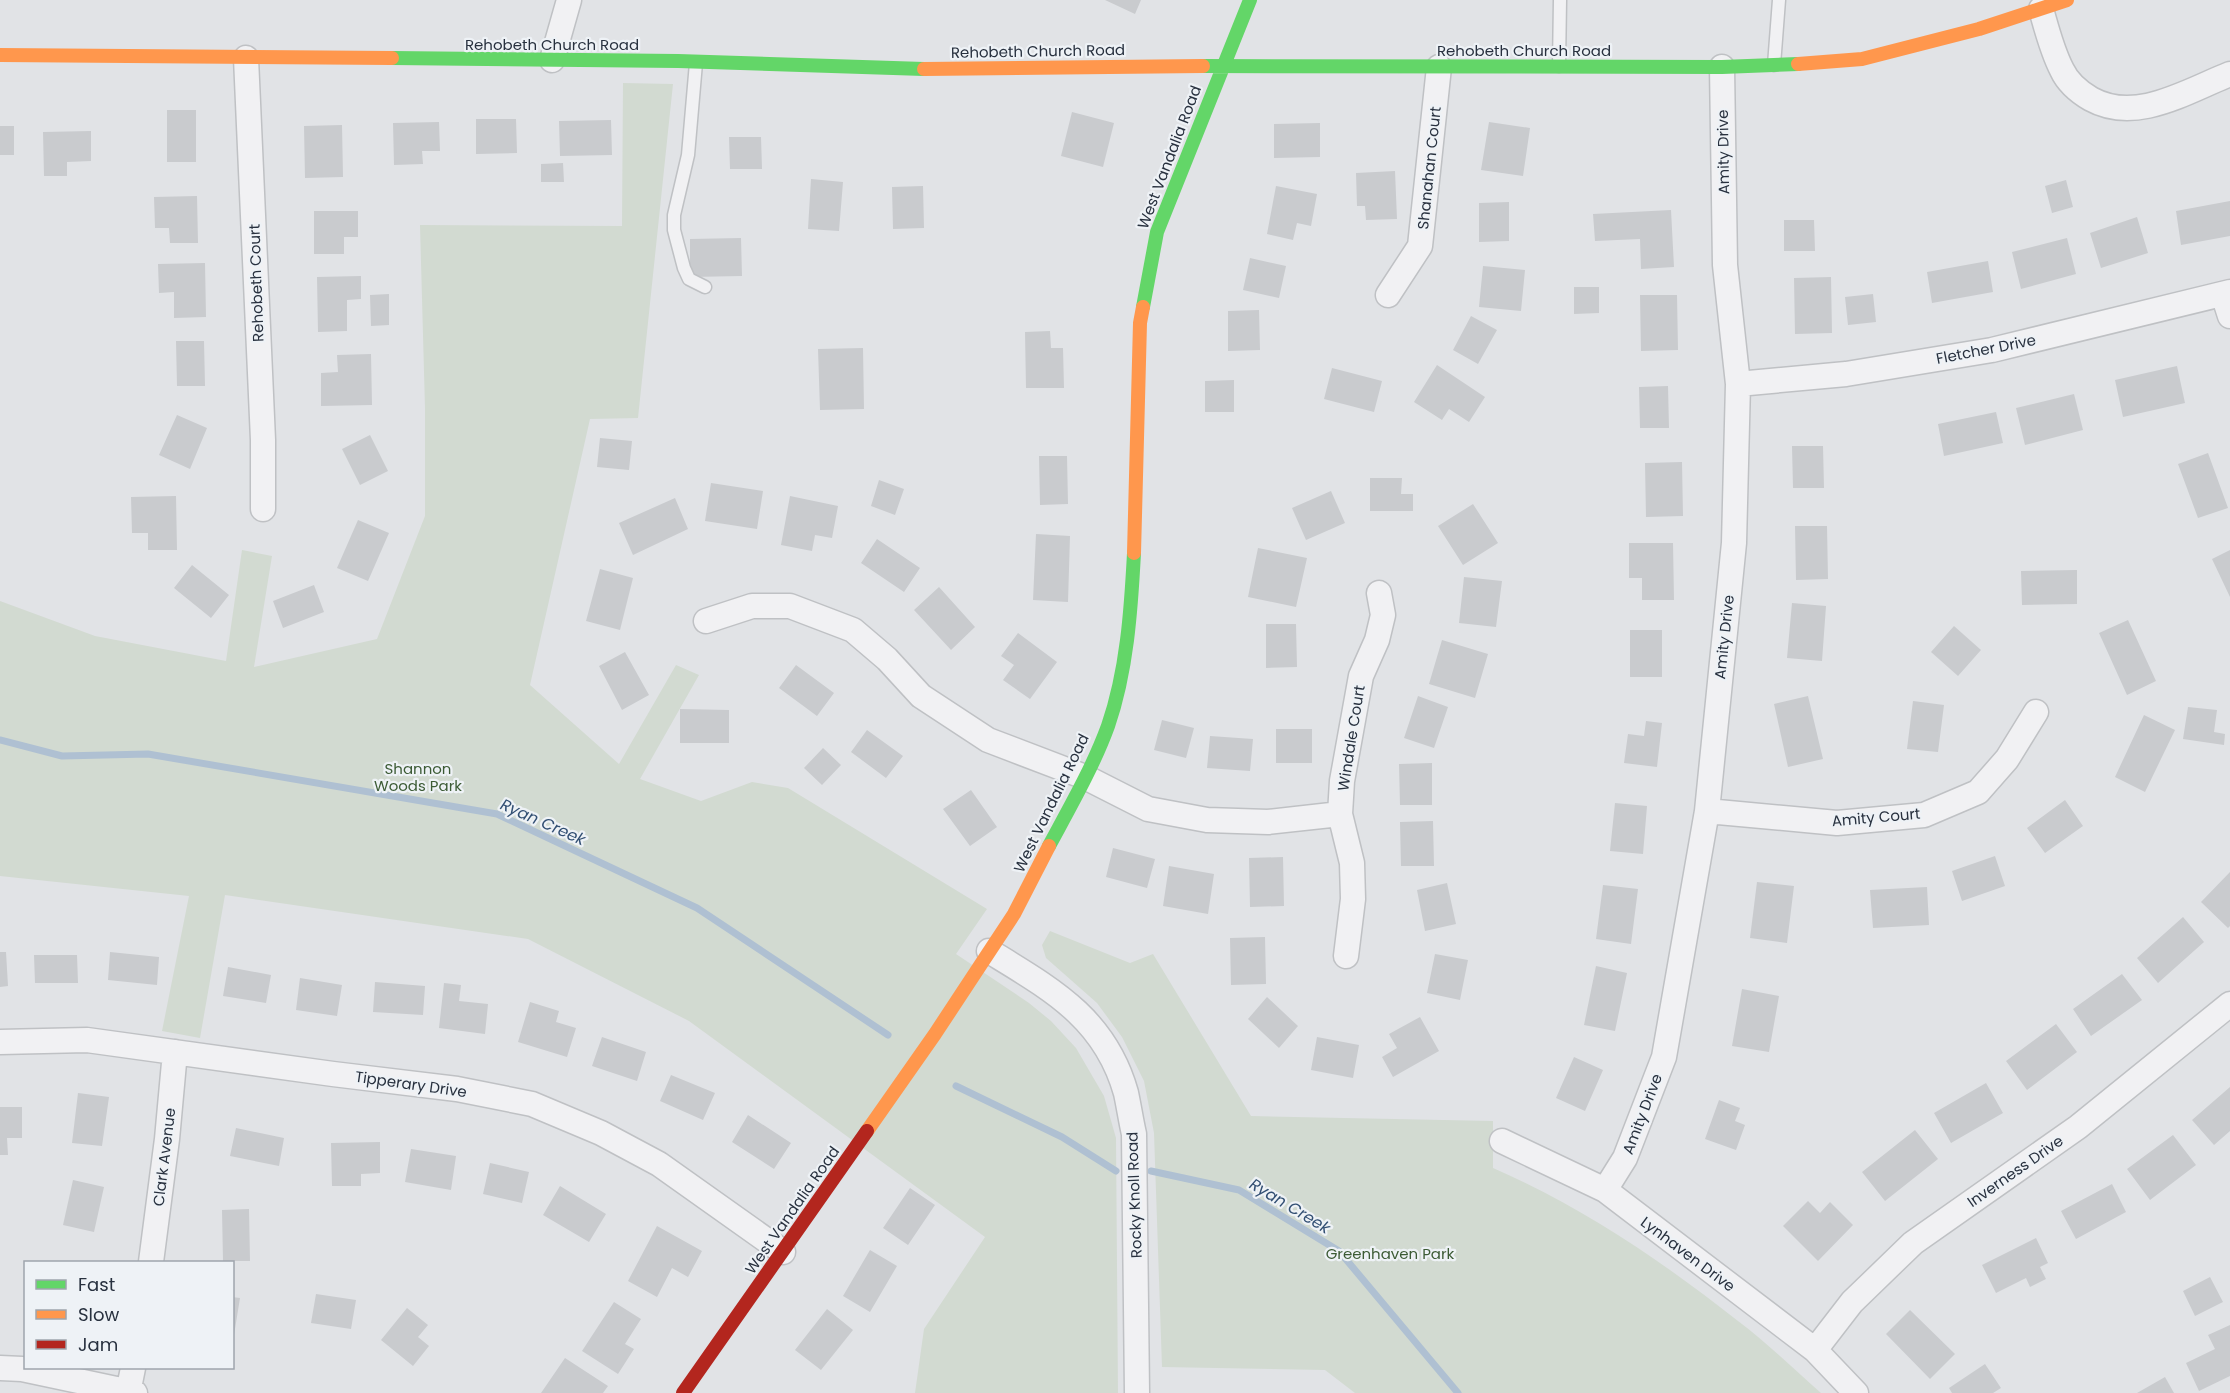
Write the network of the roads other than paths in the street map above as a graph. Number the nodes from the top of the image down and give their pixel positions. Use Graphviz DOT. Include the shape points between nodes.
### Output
graph roads {
  1 [pos="569,0"];
  2 [pos="1250,0"];
  3 [pos="1560,0"];
  4 [pos="1779,0"];
  5 [pos="2067,0"];
  6 [pos="2041,9"];
  7 [pos="0,55"];
  8 [pos="246,58"];
  9 [pos="552,60"];
  10 [pos="696,62"];
  11 [pos="1222,66"];
  12 [pos="1774,66"];
  13 [pos="1439,67"];
  14 [pos="1558,67"];
  15 [pos="1722,68"];
  16 [pos="2230,74"];
  17 [pos="705,287"];
  18 [pos="1388,295"];
  19 [pos="2228,301"];
  20 [pos="1738,384"];
  21 [pos="263,509"];
  22 [pos="1379,593"];
  23 [pos="706,621"];
  24 [pos="2036,712"];
  25 [pos="1085,777"];
  26 [pos="1707,811"];
  27 [pos="1341,814"];
  28 [pos="989,951"];
  29 [pos="1346,956"];
  30 [pos="2230,1004"];
  31 [pos="0,1042"];
  32 [pos="175,1052"];
  33 [pos="1502,1141"];
  34 [pos="1605,1190"];
  35 [pos="783,1252"];
  36 [pos="151,1261"];
  37 [pos="1815,1350"];
  38 [pos="0,1368"];
  39 [pos="133,1369"];
  40 [pos="130,1392"];
  41 [pos="683,1393"];
  42 [pos="1137,1393"];
  43 [pos="1856,1393"];
  1 -- 9 [label="street"];
  2 -- 11 [label="street, West Vandalia Road"];
  3 -- 14 [label="lane"];
  4 -- 12 [label="lane"];
  5 -- 6 [label="street, Rehobeth Church Road"];
  6 -- 12 [label="street, Rehobeth Church Road" via="1862,58"];
  6 -- 16 [label="street" via="2062,72 2080,93 2107,106 2123,109 2157,103"];
  7 -- 8 [label="street, Rehobeth Church Road"];
  8 -- 9 [label="street, Rehobeth Church Road"];
  8 -- 21 [label="street, Rehobeth Court"];
  9 -- 10 [label="street, Rehobeth Church Road"];
  10 -- 11 [label="street, Rehobeth Church Road" via="937,69"];
  10 -- 17 [label="lane" via="688,155 674,230 689,279"];
  11 -- 13 [label="street, Rehobeth Church Road"];
  11 -- 25 [label="street, West Vandalia Road" via="1156,232 1140,323 1134,556 1125,656 1108,725"];
  12 -- 15 [label="street, Rehobeth Church Road"];
  13 -- 14 [label="street, Rehobeth Church Road"];
  13 -- 18 [label="street, Shanahan Court" via="1420,246"];
  14 -- 15 [label="street, Rehobeth Church Road"];
  15 -- 20 [label="street, Amity Drive" via="1725,265"];
  19 -- 20 [label="street, Fletcher Drive" via="1992,350 1846,374"];
  20 -- 26 [label="street, Amity Drive" via="1734,543"];
  22 -- 27 [label="street, Windale Court" via="1383,615 1361,676 1342,781"];
  23 -- 25 [label="street" via="752,606 790,606 852,630 887,659 921,696 988,740"];
  24 -- 26 [label="street, Amity Court" via="2007,759 1978,792 1924,815 1837,823"];
  25 -- 27 [label="street" via="1148,809 1207,820 1268,822"];
  25 -- 28 [label="street, West Vandalia Road" via="1014,914"];
  26 -- 34 [label="street, Amity Drive" via="1664,1057 1625,1158"];
  27 -- 29 [label="street, Windale Court" via="1352,863 1353,899"];
  28 -- 35 [label="street, West Vandalia Road"];
  28 -- 42 [label="street, Rocky Knoll Road" via="1048,987 1080,1013 1107,1047 1125,1092 1134,1134"];
  30 -- 37 [label="street, Inverness Drive" via="2078,1128 1913,1243 1852,1302"];
  31 -- 32 [label="street, Tipperary Drive" via="87,1040"];
  32 -- 35 [label="street, Tipperary Drive" via="457,1089 531,1104 601,1132 659,1164"];
  32 -- 36 [label="street, Clark Avenue"];
  33 -- 34 [label="street, Lynhaven Drive"];
  34 -- 37 [label="street, Lynhaven Drive"];
  35 -- 41 [label="street, West Vandalia Road"];
  37 -- 43 [label="street, Lynhaven Drive"];
  38 -- 40 [label="street" via="22,1369"];
  39 -- 40 [label="street"];
}
